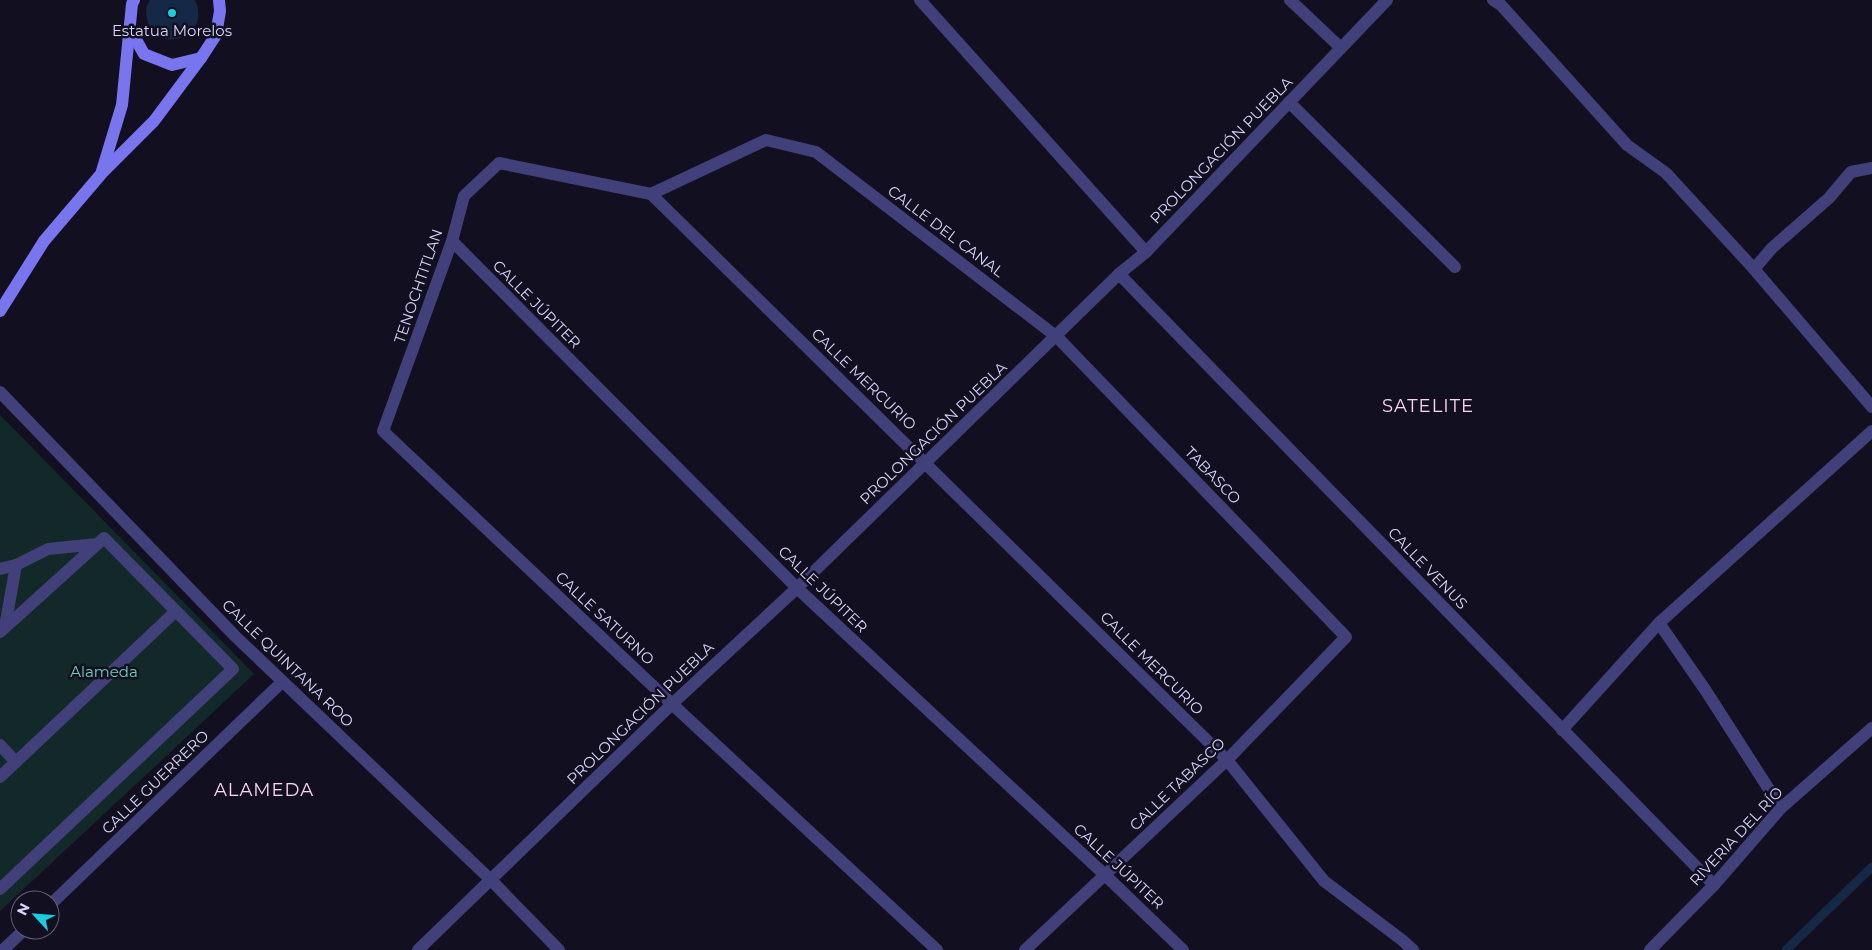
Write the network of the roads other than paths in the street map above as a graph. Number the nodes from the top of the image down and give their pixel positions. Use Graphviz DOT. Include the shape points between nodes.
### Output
graph roads {
  1 [pos="134,0"];
  2 [pos="219,0"];
  3 [pos="920,0"];
  4 [pos="1290,0"];
  5 [pos="1387,0"];
  6 [pos="1499,2"];
  7 [pos="130,29"];
  8 [pos="1341,48"];
  9 [pos="201,58"];
  10 [pos="1289,102"];
  11 [pos="1872,168"];
  12 [pos="102,173"];
  13 [pos="651,194"];
  14 [pos="452,241"];
  15 [pos="1146,252"];
  16 [pos="1455,268"];
  17 [pos="1754,269"];
  18 [pos="1119,274"];
  19 [pos="0,311"];
  20 [pos="1056,336"];
  21 [pos="0,392"];
  22 [pos="1872,407"];
  23 [pos="383,431"];
  24 [pos="1872,431"];
  25 [pos="926,462"];
  26 [pos="97,544"];
  27 [pos="16,565"];
  28 [pos="0,569"];
  29 [pos="797,588"];
  30 [pos="175,612"];
  31 [pos="1659,623"];
  32 [pos="3,630"];
  33 [pos="1346,637"];
  34 [pos="282,682"];
  35 [pos="672,704"];
  36 [pos="1872,728"];
  37 [pos="1562,730"];
  38 [pos="0,746"];
  39 [pos="1227,760"];
  40 [pos="16,762"];
  41 [pos="0,777"];
  42 [pos="1781,808"];
  43 [pos="1105,875"];
  44 [pos="491,880"];
  45 [pos="1714,885"];
  46 [pos="0,889"];
  47 [pos="60,895"];
  48 [pos="14,940"];
  49 [pos="3,950"];
  50 [pos="418,950"];
  51 [pos="559,950"];
  52 [pos="937,950"];
  53 [pos="1025,950"];
  54 [pos="1183,950"];
  55 [pos="1413,950"];
  56 [pos="1650,950"];
  1 -- 7 [label="street"];
  2 -- 9 [label="street" via="216,35"];
  3 -- 15 [label="street"];
  4 -- 8 [label="street"];
  5 -- 8 [label="street, PROLONGACIÓN PUEBLA"];
  6 -- 17 [label="street" via="1627,145 1666,173"];
  7 -- 9 [label="street" via="144,54 172,65"];
  7 -- 12 [label="street" via="122,105"];
  8 -- 10 [label="street, PROLONGACIÓN PUEBLA"];
  9 -- 12 [label="street" via="154,121"];
  10 -- 15 [label="street, PROLONGACIÓN PUEBLA"];
  10 -- 16 [label="street"];
  11 -- 17 [label="street" via="1852,172"];
  12 -- 19 [label="street" via="44,241"];
  13 -- 14 [label="street, TENOCHTITLAN" via="500,163 464,196"];
  13 -- 20 [label="street, CALLE DEL CANAL" via="766,140 816,152"];
  13 -- 25 [label="street, CALLE MERCURIO"];
  14 -- 23 [label="street, TENOCHTITLAN"];
  14 -- 29 [label="street, CALLE JÚPITER"];
  15 -- 18 [label="street, PROLONGACIÓN PUEBLA"];
  17 -- 22 [label="street"];
  18 -- 20 [label="street, PROLONGACIÓN PUEBLA"];
  18 -- 37 [label="street, CALLE VENUS"];
  20 -- 25 [label="street, PROLONGACIÓN PUEBLA"];
  20 -- 33 [label="street, TABASCO"];
  21 -- 34 [label="street, CALLE QUINTANA ROO"];
  23 -- 35 [label="street, CALLE SATURNO"];
  24 -- 31 [label="street"];
  25 -- 29 [label="street, PROLONGACIÓN PUEBLA"];
  25 -- 39 [label="street, CALLE MERCURIO"];
  26 -- 27 [label="street" via="48,549"];
  26 -- 30 [label="street" via="104,538"];
  26 -- 32 [label="street"];
  27 -- 28 [label="street"];
  27 -- 32 [label="street"];
  29 -- 35 [label="street, PROLONGACIÓN PUEBLA"];
  29 -- 43 [label="street, CALLE JÚPITER"];
  30 -- 40 [label="street"];
  30 -- 46 [label="street" via="234,669"];
  31 -- 37 [label="street"];
  31 -- 42 [label="street"];
  33 -- 39 [label="street, CALLE TABASCO"];
  34 -- 44 [label="street, CALLE QUINTANA ROO"];
  34 -- 47 [label="street, CALLE GUERRERO"];
  35 -- 44 [label="street, PROLONGACIÓN PUEBLA"];
  35 -- 52 [label="street, CALLE SATURNO"];
  36 -- 42 [label="street, RIVERIA DEL RÍO"];
  37 -- 45 [label="street, CALLE VENUS"];
  38 -- 40 [label="street"];
  39 -- 43 [label="street, CALLE TABASCO"];
  39 -- 55 [label="street, CALLE MERCURIO" via="1324,881"];
  40 -- 41 [label="street"];
  42 -- 45 [label="street, RIVERIA DEL RÍO"];
  43 -- 53 [label="street, CALLE TABASCO"];
  43 -- 54 [label="street, CALLE JÚPITER"];
  44 -- 50 [label="street, PROLONGACIÓN PUEBLA"];
  44 -- 51 [label="street, CALLE QUINTANA ROO"];
  45 -- 56 [label="street, RIVERIA DEL RÍO"];
  48 -- 49 [label="street"];
}
